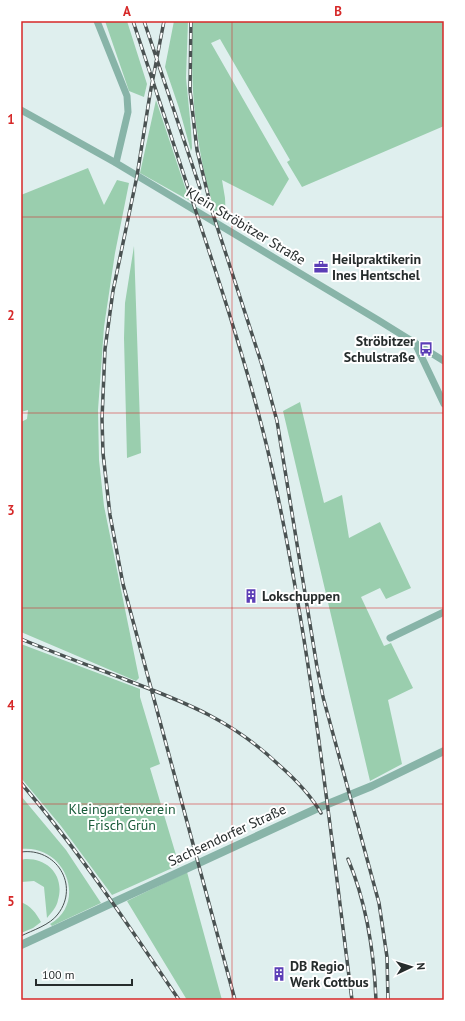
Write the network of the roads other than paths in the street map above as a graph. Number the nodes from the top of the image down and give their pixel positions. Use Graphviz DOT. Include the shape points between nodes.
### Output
graph roads {
  1 [pos="98,21"];
  2 [pos="21,110"];
  3 [pos="116,163"];
  4 [pos="414,341"];
  5 [pos="444,362"];
  6 [pos="444,404"];
  7 [pos="444,612"];
  8 [pos="390,638"];
  9 [pos="444,751"];
  10 [pos="21,945"];
  1 -- 3 [label="street" via="127,96 128,112"];
  2 -- 3 [label="street, Klein Ströbitzer Straße"];
  3 -- 4 [label="street, Klein Ströbitzer Straße"];
  4 -- 5 [label="street, Klein Ströbitzer Straße"];
  4 -- 6 [label="street"];
  7 -- 8 [label="street"];
  9 -- 10 [label="street, Sachsendorfer Straße"];
}
